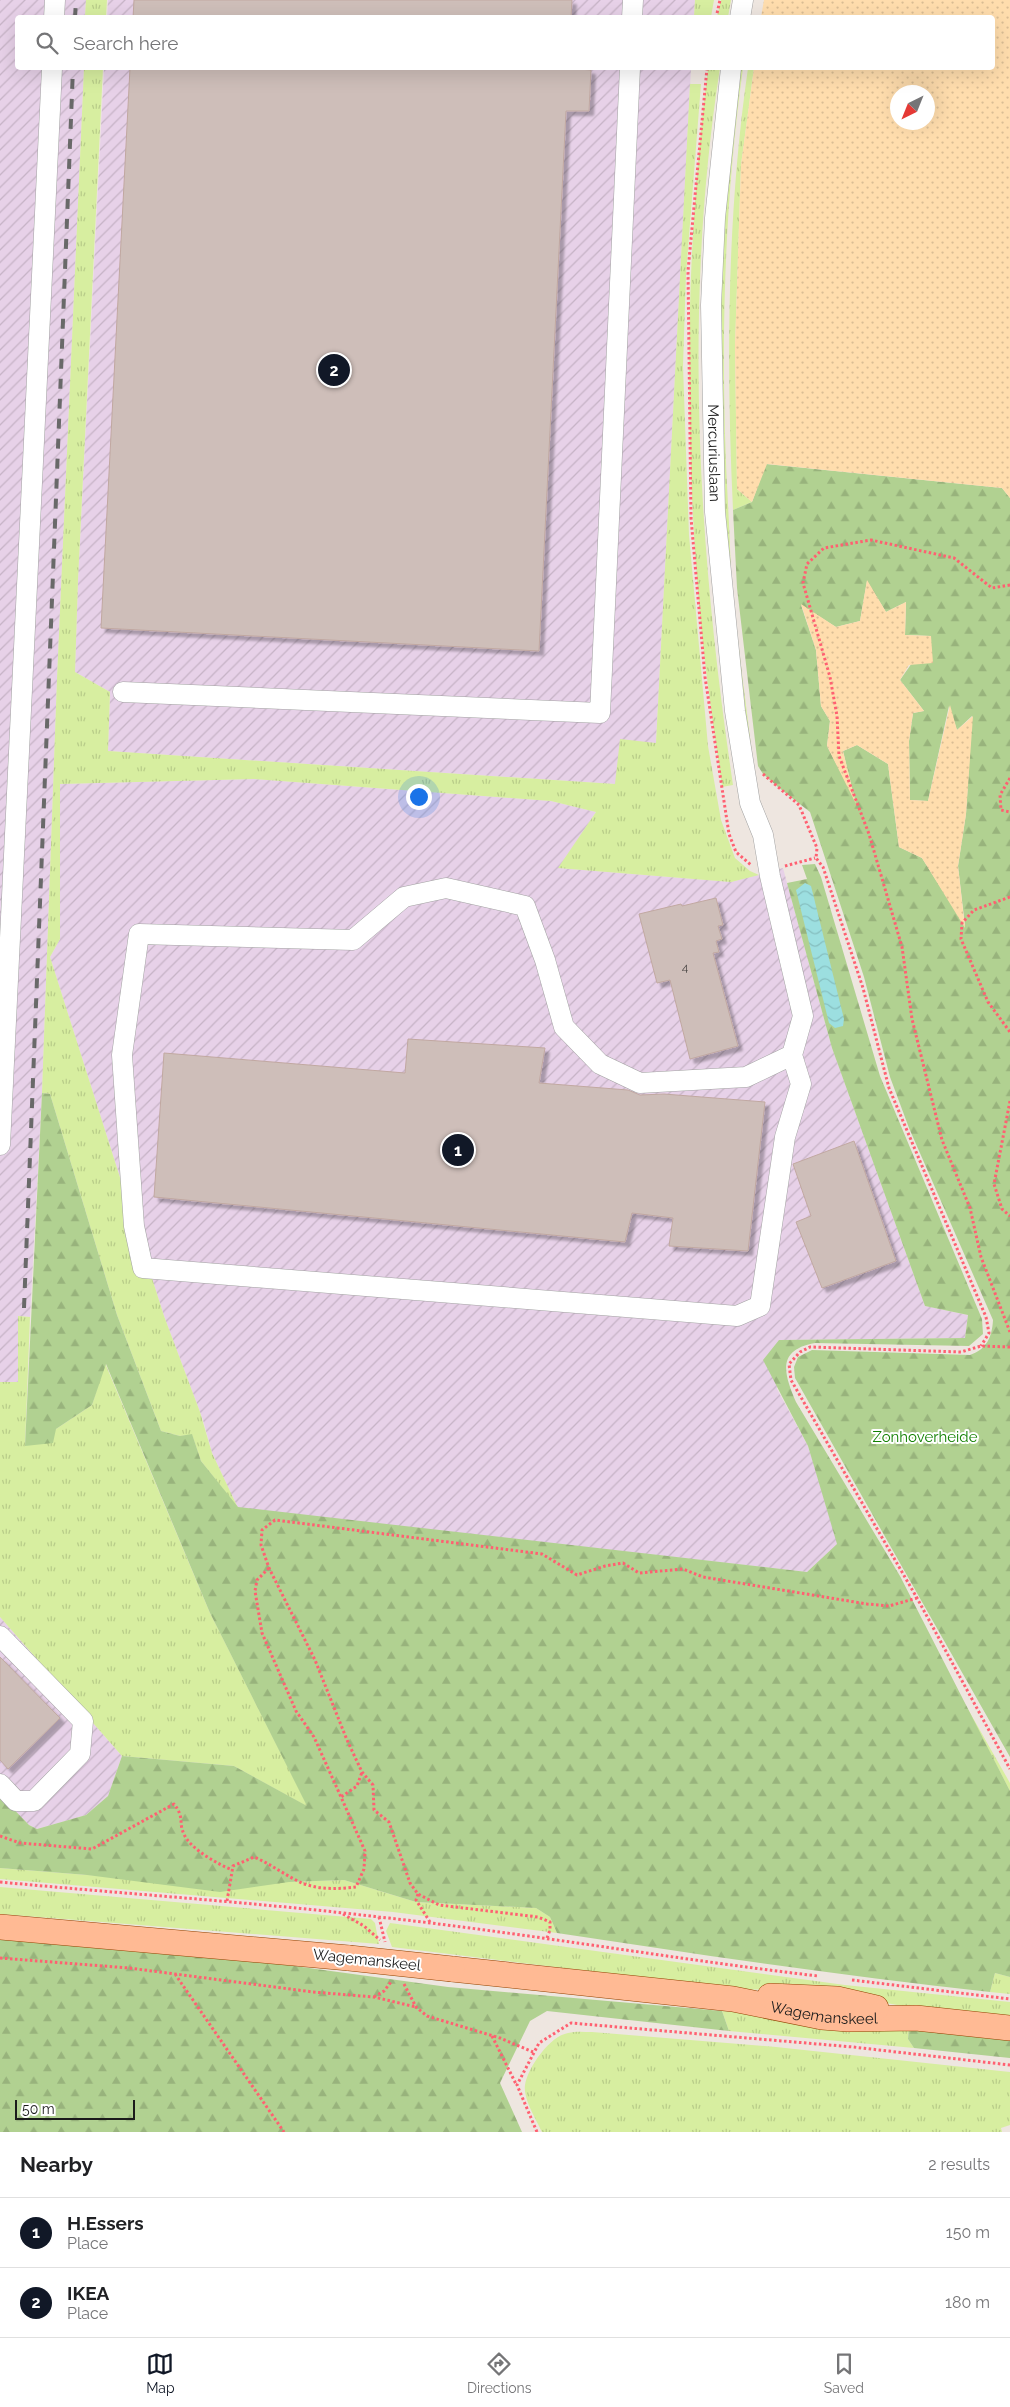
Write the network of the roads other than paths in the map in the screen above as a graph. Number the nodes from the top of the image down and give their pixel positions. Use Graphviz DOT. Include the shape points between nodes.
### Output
graph roads {
  1 [pos="55,0"];
  2 [pos="633,0"];
  3 [pos="743,0"];
  4 [pos="54,15"];
  5 [pos="632,15"];
  6 [pos="740,15"];
  7 [pos="52,70"];
  8 [pos="630,70"];
  9 [pos="731,70"];
  10 [pos="123,692"];
  11 [pos="792,1055"];
  12 [pos="0,1145"];
  13 [pos="0,1636"];
  14 [pos="0,1784"];
  15 [pos="0,1927"];
  16 [pos="1010,2028"];
  1 -- 4 [label="street"];
  2 -- 5 [label="street"];
  3 -- 6 [label="street"];
  7 -- 12 [label="street"];
  8 -- 10 [label="street" via="600,713"];
  9 -- 11 [label="street, Mercuriuslaan" via="715,218 711,305 715,512 736,711 750,803 764,835 770,876 803,1016"];
  11 -- 11 [label="street" via="801,1084 785,1137 760,1306 737,1316 143,1268 134,1226 122,1055 140,934 353,940 404,897 446,888 525,906 564,1027 600,1064 640,1083 746,1077"];
  13 -- 14 [label="street" via="83,1721 80,1754 34,1801 16,1801"];
  15 -- 16 [label="main road, Wagemanskeel, bridge" via="349,1958 733,1999 816,2016 916,2018"];
}
